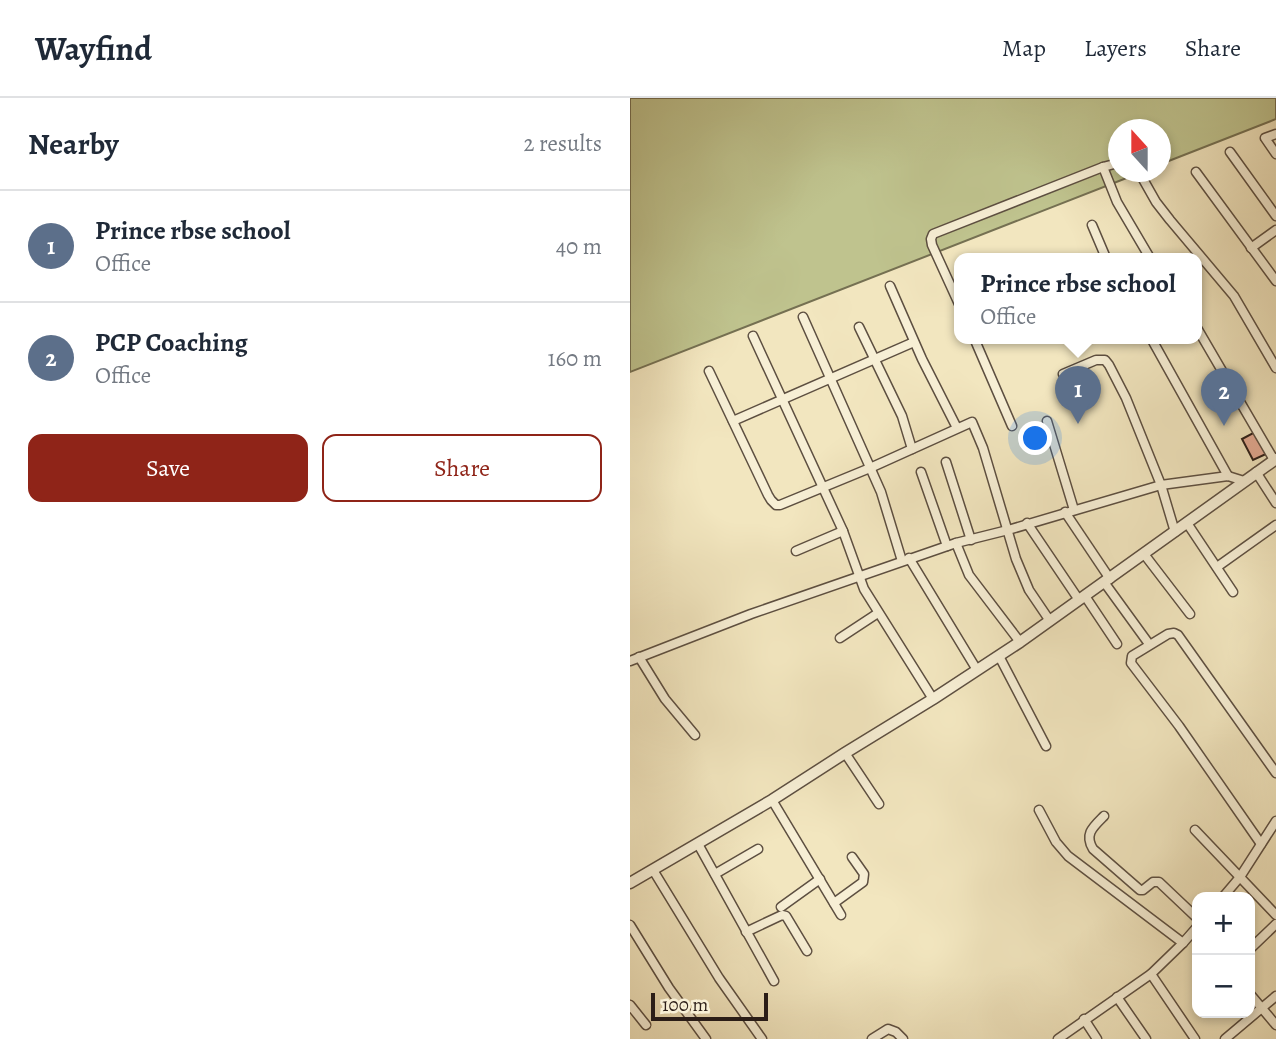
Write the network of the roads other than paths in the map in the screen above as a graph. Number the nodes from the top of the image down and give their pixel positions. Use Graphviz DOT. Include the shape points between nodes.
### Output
graph roads {
  1 [pos="1276,134"];
  2 [pos="1230,152"];
  3 [pos="1276,154"];
  4 [pos="1108,166"];
  5 [pos="1103,167"];
  6 [pos="1196,172"];
  7 [pos="1145,182"];
  8 [pos="1276,216"];
  9 [pos="1092,225"];
  10 [pos="1276,230"];
  11 [pos="1251,248"];
  12 [pos="1103,253"];
  13 [pos="1147,253"];
  14 [pos="1198,253"];
  15 [pos="1202,258"];
  16 [pos="1276,281"];
  17 [pos="890,286"];
  18 [pos="954,293"];
  19 [pos="803,317"];
  20 [pos="859,327"];
  21 [pos="753,336"];
  22 [pos="1202,336"];
  23 [pos="914,342"];
  24 [pos="977,344"];
  25 [pos="1155,344"];
  26 [pos="874,359"];
  27 [pos="1276,369"];
  28 [pos="709,371"];
  29 [pos="1063,374"];
  30 [pos="830,378"];
  31 [pos="782,400"];
  32 [pos="733,421"];
  33 [pos="1047,421"];
  34 [pos="1013,426"];
  35 [pos="957,428"];
  36 [pos="912,449"];
  37 [pos="1275,459"];
  38 [pos="946,462"];
  39 [pos="870,468"];
  40 [pos="921,471"];
  41 [pos="1256,472"];
  42 [pos="1228,476"];
  43 [pos="1244,481"];
  44 [pos="1161,485"];
  45 [pos="823,488"];
  46 [pos="1276,503"];
  47 [pos="1070,511"];
  48 [pos="1027,523"];
  49 [pos="1187,523"];
  50 [pos="1276,525"];
  51 [pos="1008,530"];
  52 [pos="843,531"];
  53 [pos="1175,532"];
  54 [pos="971,540"];
  55 [pos="951,545"];
  56 [pos="796,551"];
  57 [pos="1144,554"];
  58 [pos="906,559"];
  59 [pos="1217,567"];
  60 [pos="859,577"];
  61 [pos="1107,580"];
  62 [pos="1234,592"];
  63 [pos="1082,598"];
  64 [pos="878,613"];
  65 [pos="1190,614"];
  66 [pos="1050,621"];
  67 [pos="840,638"];
  68 [pos="1020,642"];
  69 [pos="1117,644"];
  70 [pos="1149,644"];
  71 [pos="999,656"];
  72 [pos="639,657"];
  73 [pos="630,661"];
  74 [pos="978,670"];
  75 [pos="933,699"];
  76 [pos="695,735"];
  77 [pos="1046,746"];
  78 [pos="845,753"];
  79 [pos="1276,773"];
  80 [pos="772,800"];
  81 [pos="879,804"];
  82 [pos="1040,810"];
  83 [pos="1104,816"];
  84 [pos="1276,821"];
  85 [pos="1195,830"];
  86 [pos="1273,835"];
  87 [pos="698,844"];
  88 [pos="1261,844"];
  89 [pos="758,849"];
  90 [pos="852,858"];
  91 [pos="653,870"];
  92 [pos="715,874"];
  93 [pos="1240,877"];
  94 [pos="820,879"];
  95 [pos="630,883"];
  96 [pos="1227,892"];
  97 [pos="834,902"];
  98 [pos="781,907"];
  99 [pos="1192,913"];
  100 [pos="841,915"];
  101 [pos="1276,915"];
  102 [pos="1276,924"];
  103 [pos="630,925"];
  104 [pos="746,932"];
  105 [pos="1192,934"];
  106 [pos="1183,943"];
  107 [pos="1255,944"];
  108 [pos="807,951"];
  109 [pos="1151,974"];
  110 [pos="774,981"];
  111 [pos="1276,996"];
  112 [pos="1117,997"];
  113 [pos="1255,1000"];
  114 [pos="630,1005"];
  115 [pos="1262,1008"];
  116 [pos="1084,1019"];
  117 [pos="646,1025"];
  118 [pos="1276,1025"];
  119 [pos="1068,1036"];
  120 [pos="760,1038"];
  121 [pos="706,1039"];
  122 [pos="872,1039"];
  123 [pos="903,1039"];
  124 [pos="1058,1039"];
  125 [pos="1097,1039"];
  126 [pos="1146,1039"];
  127 [pos="1195,1039"];
  128 [pos="1225,1039"];
  1 -- 3 [label="street" via="1265,138"];
  2 -- 8 [label="street"];
  4 -- 5 [label="street"];
  5 -- 13 [label="street"];
  5 -- 18 [label="street" via="933,234 932,245"];
  6 -- 11 [label="street"];
  7 -- 14 [label="street"];
  9 -- 12 [label="street"];
  10 -- 11 [label="street"];
  11 -- 16 [label="street"];
  15 -- 27 [label="street" via="1234,296"];
  17 -- 23 [label="street"];
  19 -- 30 [label="street"];
  20 -- 26 [label="street"];
  21 -- 31 [label="street"];
  22 -- 37 [label="street"];
  23 -- 26 [label="street"];
  23 -- 35 [label="street"];
  24 -- 34 [label="street"];
  25 -- 42 [label="street"];
  26 -- 30 [label="street"];
  26 -- 36 [label="street" via="902,416"];
  28 -- 32 [label="street"];
  29 -- 44 [label="street" via="1105,360 1126,398"];
  30 -- 31 [label="street"];
  30 -- 39 [label="street"];
  31 -- 32 [label="street"];
  31 -- 45 [label="street"];
  32 -- 45 [label="street" via="774,503 780,505"];
  33 -- 47 [label="street"];
  35 -- 36 [label="street"];
  35 -- 51 [label="street" via="972,422"];
  36 -- 39 [label="street"];
  37 -- 41 [label="street"];
  38 -- 54 [label="street"];
  39 -- 45 [label="street"];
  39 -- 58 [label="street"];
  40 -- 55 [label="street"];
  41 -- 43 [label="street"];
  41 -- 46 [label="street"];
  42 -- 43 [label="street"];
  42 -- 44 [label="street"];
  43 -- 49 [label="street"];
  44 -- 47 [label="street"];
  44 -- 53 [label="street"];
  45 -- 52 [label="street"];
  47 -- 48 [label="street"];
  47 -- 61 [label="street"];
  48 -- 51 [label="street"];
  48 -- 63 [label="street"];
  49 -- 53 [label="street"];
  49 -- 59 [label="street"];
  50 -- 59 [label="street"];
  51 -- 54 [label="street"];
  51 -- 66 [label="street" via="1029,590"];
  52 -- 56 [label="street"];
  52 -- 60 [label="street"];
  53 -- 57 [label="street"];
  54 -- 55 [label="street"];
  55 -- 58 [label="street"];
  55 -- 68 [label="street"];
  57 -- 61 [label="street"];
  57 -- 65 [label="street"];
  58 -- 60 [label="street"];
  58 -- 74 [label="street"];
  59 -- 62 [label="street"];
  60 -- 64 [label="street"];
  60 -- 72 [label="street"];
  61 -- 63 [label="street"];
  61 -- 70 [label="street"];
  63 -- 66 [label="street"];
  63 -- 69 [label="street"];
  64 -- 67 [label="street"];
  64 -- 75 [label="street"];
  66 -- 68 [label="street"];
  68 -- 71 [label="street"];
  70 -- 79 [label="street" via="1168,634 1178,635"];
  70 -- 88 [label="street" via="1132,656 1131,663"];
  71 -- 74 [label="street"];
  71 -- 77 [label="street"];
  72 -- 73 [label="street"];
  72 -- 76 [label="street"];
  74 -- 75 [label="street"];
  75 -- 78 [label="street"];
  78 -- 80 [label="street"];
  78 -- 81 [label="street"];
  80 -- 87 [label="street"];
  80 -- 94 [label="street"];
  82 -- 106 [label="street" via="1068,856"];
  83 -- 99 [label="street" via="1088,835 1093,849 1140,890 1158,882"];
  84 -- 86 [label="street"];
  85 -- 93 [label="street"];
  86 -- 88 [label="street"];
  87 -- 91 [label="street"];
  87 -- 92 [label="street"];
  88 -- 93 [label="street"];
  89 -- 92 [label="street"];
  90 -- 97 [label="street" via="863,882"];
  91 -- 95 [label="street"];
  91 -- 120 [label="street"];
  92 -- 104 [label="street"];
  93 -- 96 [label="street"];
  93 -- 101 [label="street"];
  94 -- 97 [label="street"];
  94 -- 98 [label="street"];
  97 -- 100 [label="street"];
  102 -- 107 [label="street"];
  103 -- 121 [label="street"];
  104 -- 108 [label="street" via="786,916"];
  104 -- 110 [label="street"];
  105 -- 106 [label="street"];
  106 -- 109 [label="street"];
  109 -- 112 [label="street"];
  109 -- 127 [label="street"];
  111 -- 115 [label="street"];
  112 -- 116 [label="street"];
  112 -- 126 [label="street"];
  113 -- 115 [label="street"];
  114 -- 117 [label="street"];
  115 -- 118 [label="street"];
  115 -- 128 [label="street"];
  116 -- 119 [label="street"];
  116 -- 125 [label="street"];
  119 -- 124 [label="street"];
  122 -- 123 [label="street" via="888,1029"];
}
